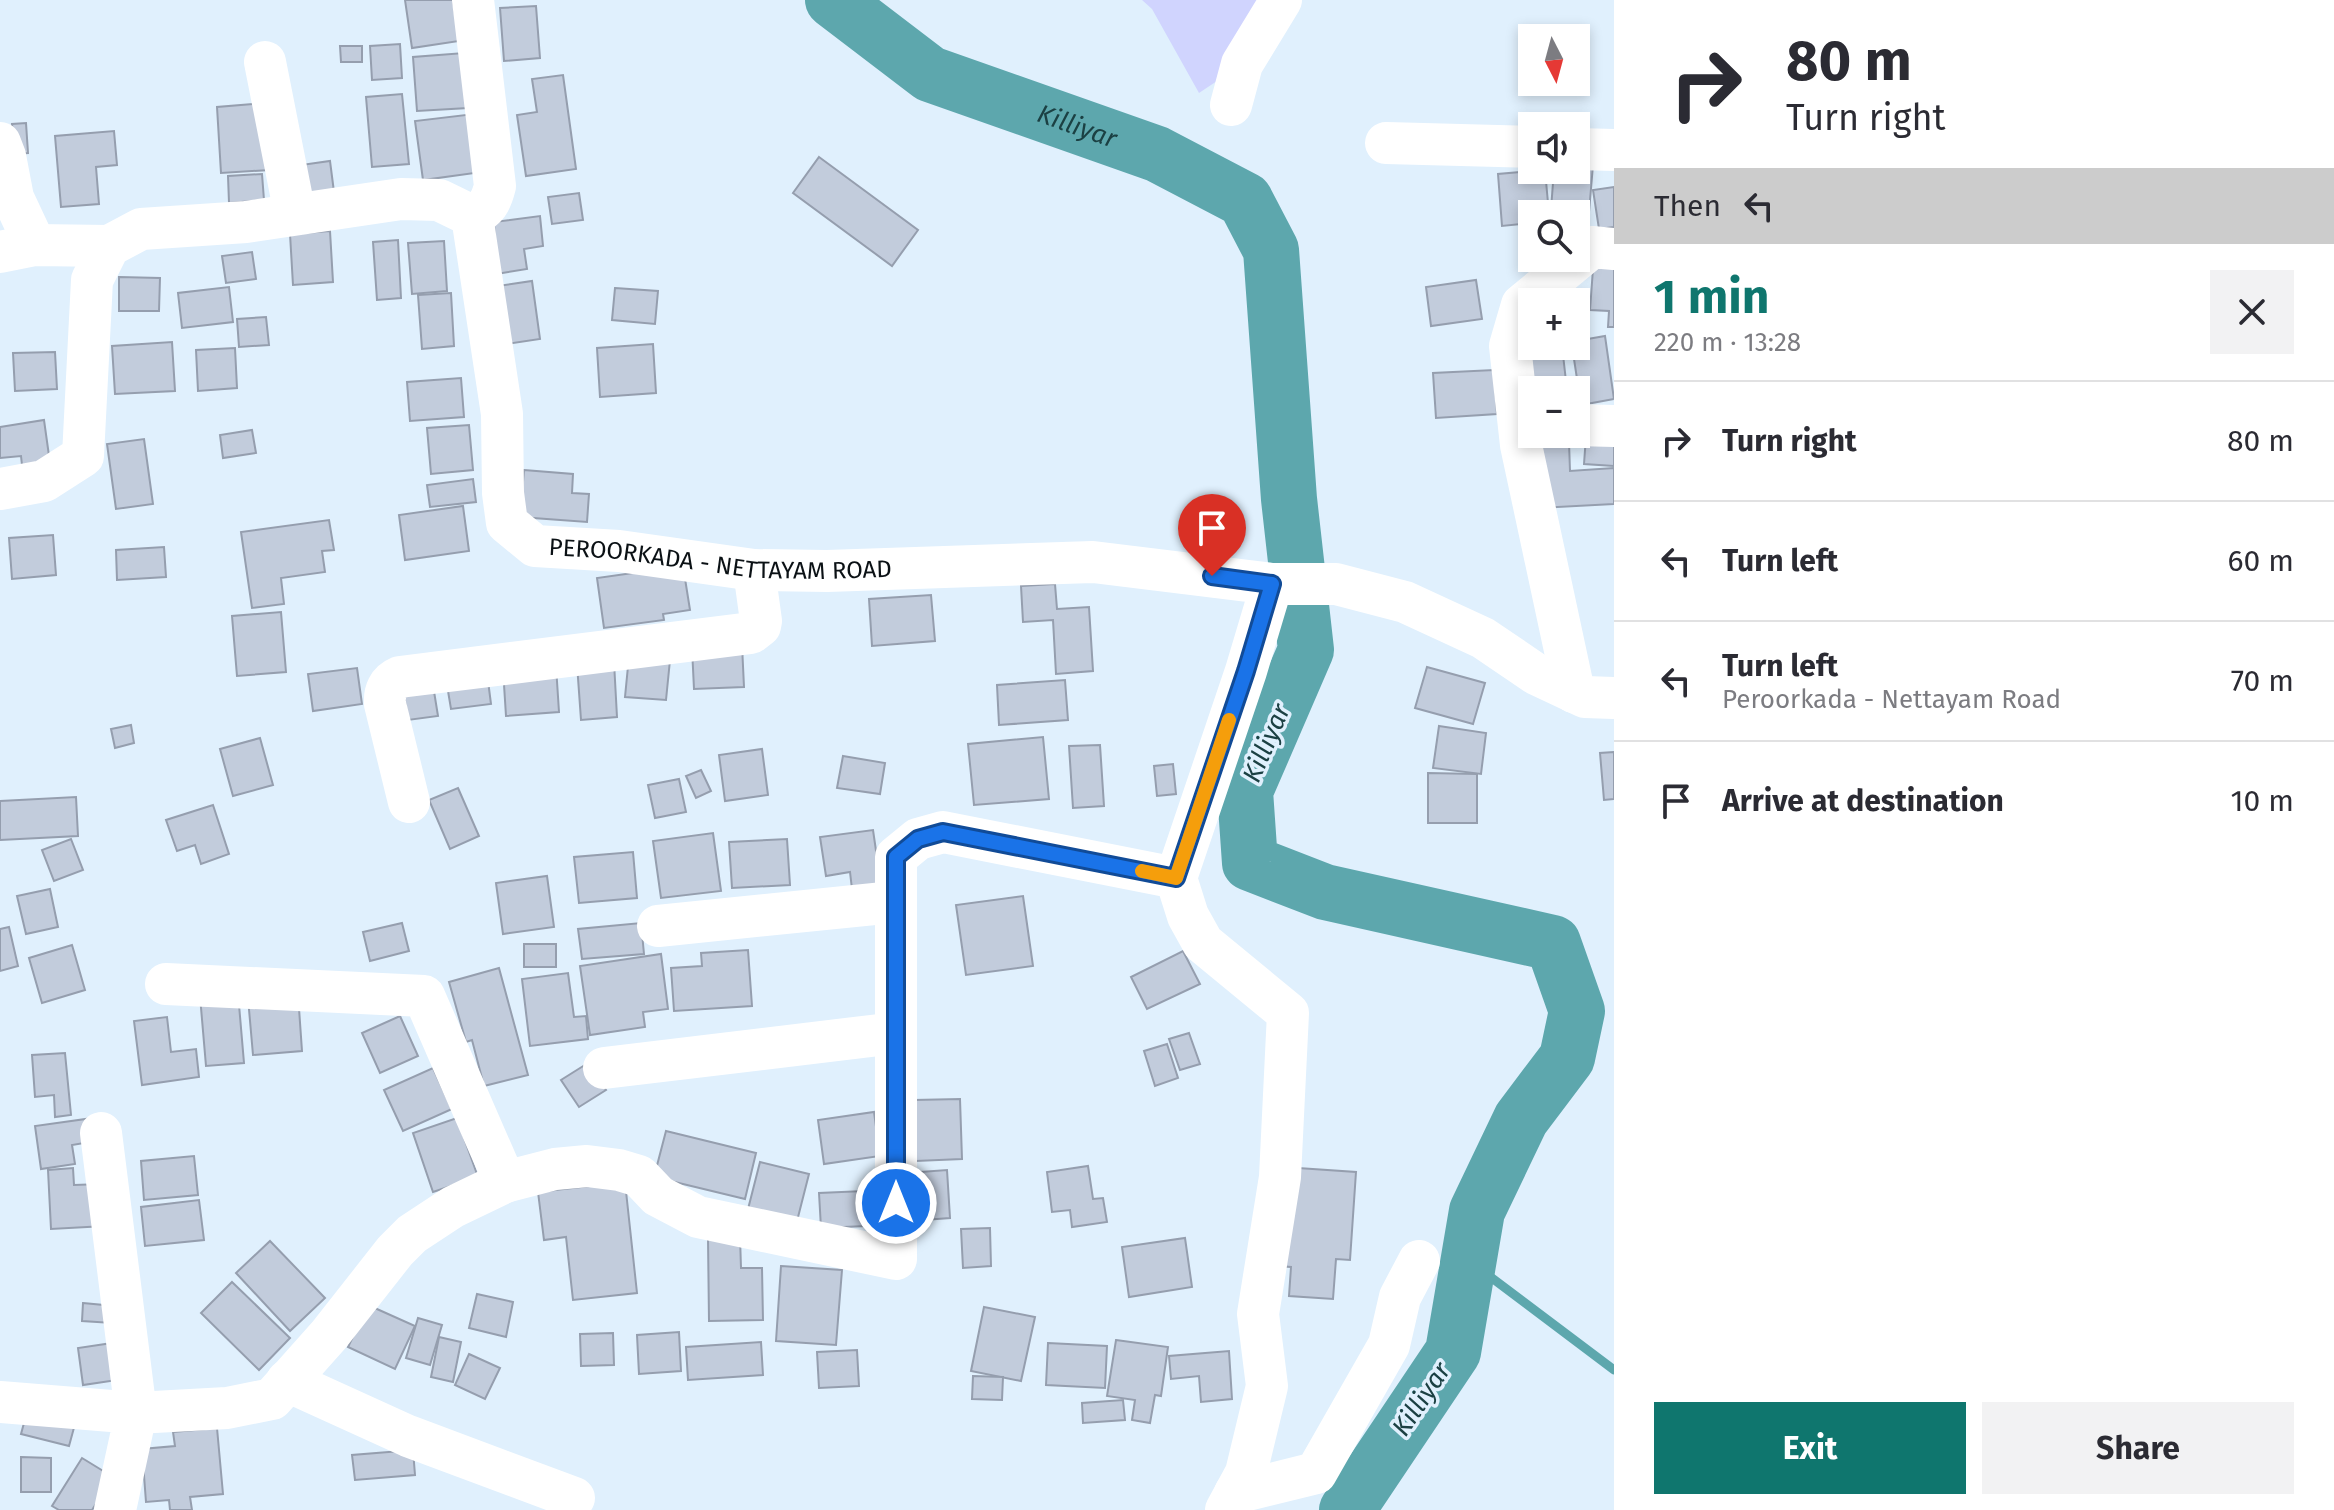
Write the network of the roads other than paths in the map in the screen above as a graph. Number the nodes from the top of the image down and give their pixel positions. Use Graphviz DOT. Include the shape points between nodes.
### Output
graph roads {
  1 [pos="473,0"];
  2 [pos="1281,0"];
  3 [pos="265,62"];
  4 [pos="1231,105"];
  5 [pos="0,143"];
  6 [pos="1386,143"];
  7 [pos="1518,147"];
  8 [pos="1590,149"];
  9 [pos="1614,150"];
  10 [pos="295,214"];
  11 [pos="472,216"];
  12 [pos="109,246"];
  13 [pos="18,249"];
  14 [pos="1614,249"];
  15 [pos="1518,388"];
  16 [pos="1590,425"];
  17 [pos="1614,426"];
  18 [pos="1522,448"];
  19 [pos="0,489"];
  20 [pos="754,570"];
  21 [pos="1272,584"];
  22 [pos="1574,692"];
  23 [pos="1614,698"];
  24 [pos="409,802"];
  25 [pos="1176,878"];
  26 [pos="894,902"];
  27 [pos="658,926"];
  28 [pos="166,984"];
  29 [pos="896,1033"];
  30 [pos="604,1068"];
  31 [pos="101,1133"];
  32 [pos="505,1182"];
  33 [pos="1419,1261"];
  34 [pos="287,1381"];
  35 [pos="0,1402"];
  36 [pos="136,1413"];
  37 [pos="574,1498"];
  38 [pos="1230,1502"];
  39 [pos="115,1510"];
  1 -- 11 [label="street" via="495,186 491,201"];
  2 -- 4 [label="street" via="1242,64"];
  3 -- 10 [label="street"];
  5 -- 13 [label="street"];
  6 -- 7 [label="street"];
  8 -- 9 [label="street"];
  10 -- 11 [label="street" via="401,199 439,200"];
  10 -- 12 [label="street" via="141,229"];
  11 -- 20 [label="street, PEROORKADA - NETTAYAM ROAD" via="502,414 507,523 535,546 619,551"];
  12 -- 13 [label="street"];
  12 -- 19 [label="street" via="92,280 83,456 44,481"];
  14 -- 15 [label="street" via="1592,247 1522,305 1510,346"];
  16 -- 17 [label="street"];
  18 -- 22 [label="street"];
  20 -- 21 [label="street, PEROORKADA - NETTAYAM ROAD" via="1093,562"];
  20 -- 24 [label="street" via="761,621 751,633 396,678 384,699"];
  21 -- 22 [label="street, PEROORKADA - NETTAYAM ROAD" via="1336,584 1405,602 1483,638"];
  21 -- 25 [label="street"];
  22 -- 23 [label="street, PEROORKADA - NETTAYAM ROAD"];
  25 -- 26 [label="street" via="943,832 918,839 896,857"];
  25 -- 38 [label="street" via="1203,943 1288,1013 1280,1177 1258,1314 1267,1386 1246,1473"];
  26 -- 27 [label="street"];
  26 -- 29 [label="street"];
  28 -- 32 [label="street" via="424,996"];
  29 -- 30 [label="street"];
  29 -- 32 [label="street" via="896,1259 698,1217 658,1196 639,1176 619,1170 576,1167"];
  31 -- 36 [label="street"];
  32 -- 34 [label="street" via="412,1234"];
  33 -- 38 [label="street" via="1400,1297 1389,1345 1316,1473"];
  34 -- 36 [label="street" via="272,1399 227,1408"];
  34 -- 37 [label="street" via="408,1436"];
  35 -- 36 [label="street"];
  36 -- 39 [label="street"];
}
